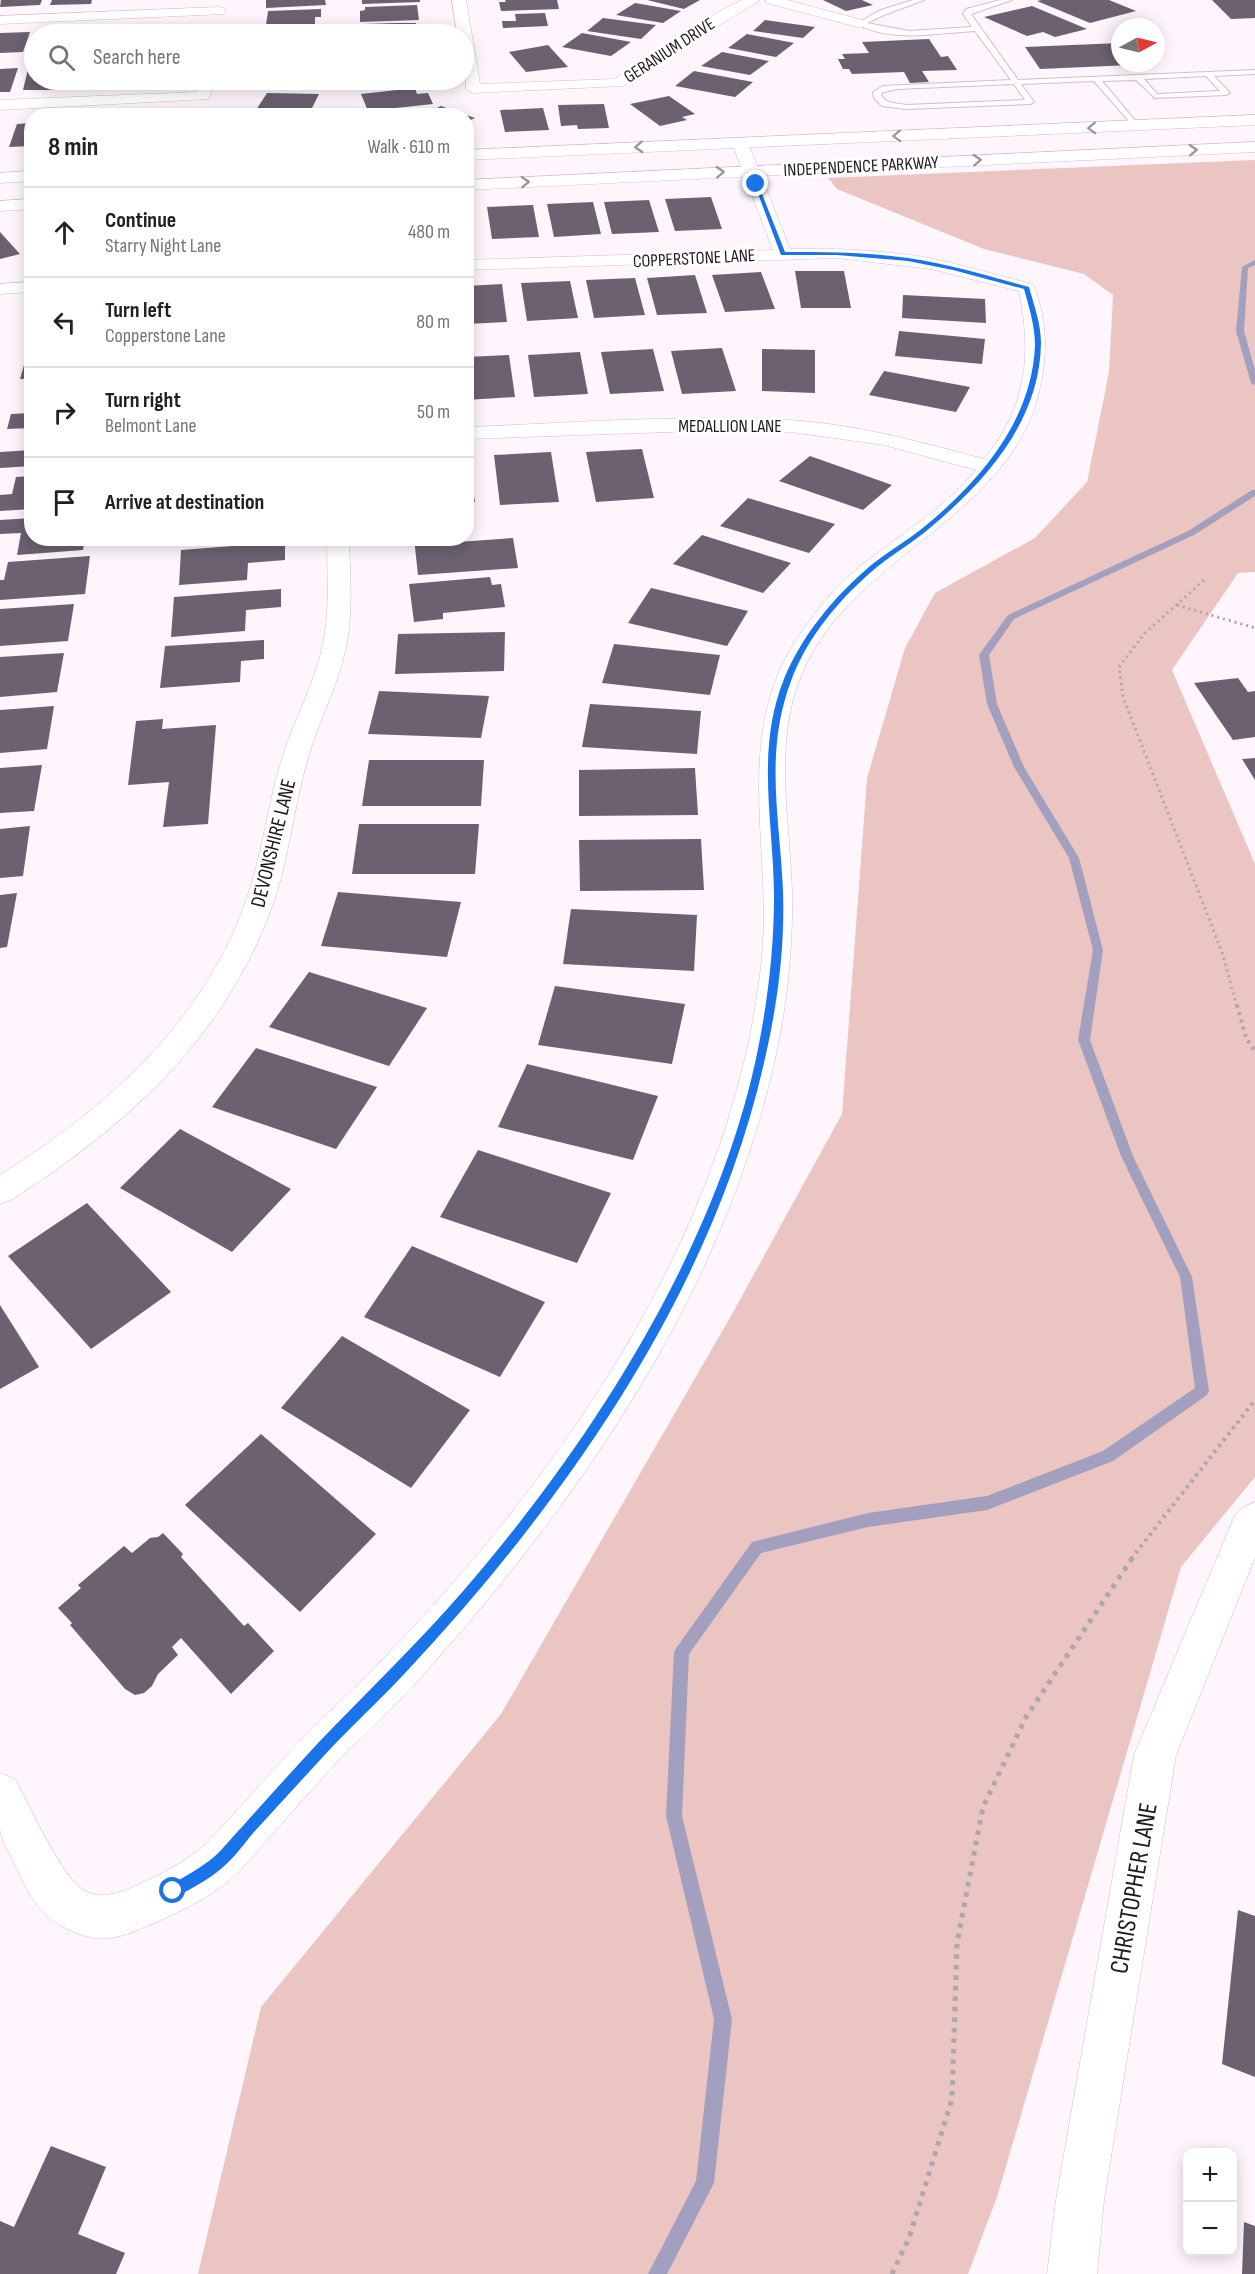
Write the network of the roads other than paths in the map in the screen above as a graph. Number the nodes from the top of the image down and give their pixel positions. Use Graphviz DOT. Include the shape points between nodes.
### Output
graph roads {
  1 [pos="459,0"];
  2 [pos="753,0"];
  3 [pos="772,0"];
  4 [pos="920,0"];
  5 [pos="1008,0"];
  6 [pos="219,11"];
  7 [pos="0,20"];
  8 [pos="463,24"];
  9 [pos="861,24"];
  10 [pos="977,29"];
  11 [pos="1255,72"];
  12 [pos="1208,74"];
  13 [pos="1138,77"];
  14 [pos="1096,79"];
  15 [pos="1016,82"];
  16 [pos="474,89"];
  17 [pos="205,90"];
  18 [pos="0,105"];
  19 [pos="1255,120"];
  20 [pos="1135,126"];
  21 [pos="740,143"];
  22 [pos="1255,147"];
  23 [pos="1156,152"];
  24 [pos="474,155"];
  25 [pos="751,171"];
  26 [pos="24,176"];
  27 [pos="0,178"];
  28 [pos="474,185"];
  29 [pos="24,204"];
  30 [pos="0,206"];
  31 [pos="783,254"];
  32 [pos="474,265"];
  33 [pos="24,288"];
  34 [pos="0,289"];
  35 [pos="474,433"];
  36 [pos="990,467"];
  37 [pos="338,546"];
  38 [pos="0,1191"];
  39 [pos="1255,1520"];
  40 [pos="0,1794"];
  41 [pos="1072,2274"];
  1 -- 8 [label="street, GERANIUM DRIVE"];
  2 -- 16 [label="street, GERANIUM DRIVE" via="618,83"];
  3 -- 9 [label="street"];
  4 -- 9 [label="lane"];
  5 -- 10 [label="lane" via="969,11 967,14"];
  6 -- 7 [label="street"];
  9 -- 10 [label="lane" via="909,33"];
  10 -- 15 [label="lane"];
  11 -- 12 [label="lane"];
  12 -- 13 [label="lane"];
  12 -- 13 [label="lane" via="1226,93 1155,96"];
  13 -- 14 [label="lane"];
  14 -- 15 [label="lane"];
  14 -- 20 [label="lane"];
  15 -- 15 [label="lane" via="883,88 877,92 885,104 906,107 1030,102"];
  17 -- 18 [label="street" via="204,96"];
  19 -- 20 [label="main road, INDEPENDENCE PARKWAY"];
  20 -- 21 [label="main road, INDEPENDENCE PARKWAY, one-way"];
  20 -- 23 [label="main road"];
  21 -- 24 [label="main road, INDEPENDENCE PARKWAY, one-way"];
  21 -- 25 [label="street"];
  23 -- 22 [label="main road, INDEPENDENCE PARKWAY, one-way"];
  25 -- 23 [label="main road, INDEPENDENCE PARKWAY, one-way"];
  28 -- 25 [label="main road, INDEPENDENCE PARKWAY, one-way"];
  25 -- 31 [label="street"];
  26 -- 27 [label="main road"];
  29 -- 30 [label="main road"];
  31 -- 32 [label="street, COPPERSTONE LANE"];
  31 -- 36 [label="street, COPPERSTONE LANE" via="837,253 908,260 1027,288 1038,344 1033,384 1017,425"];
  33 -- 34 [label="street"];
  35 -- 36 [label="street, MEDALLION LANE" via="728,424 791,426 885,439"];
  36 -- 40 [label="street" via="950,508 852,586 815,629 787,680 770,766 779,894 775,966 762,1053 730,1162 669,1302 585,1442 532,1516 402,1668 324,1746 217,1864 173,1891 111,1917 80,1913 68,1907 46,1883"];
  37 -- 38 [label="street, DEVONSHIRE LANE" via="338,617 331,661 295,759 267,880 242,946 209,1005 142,1086 73,1144"];
  39 -- 41 [label="street, CHRISTOPHER LANE" via="1248,1528 1155,1755 1080,2200"];
}
